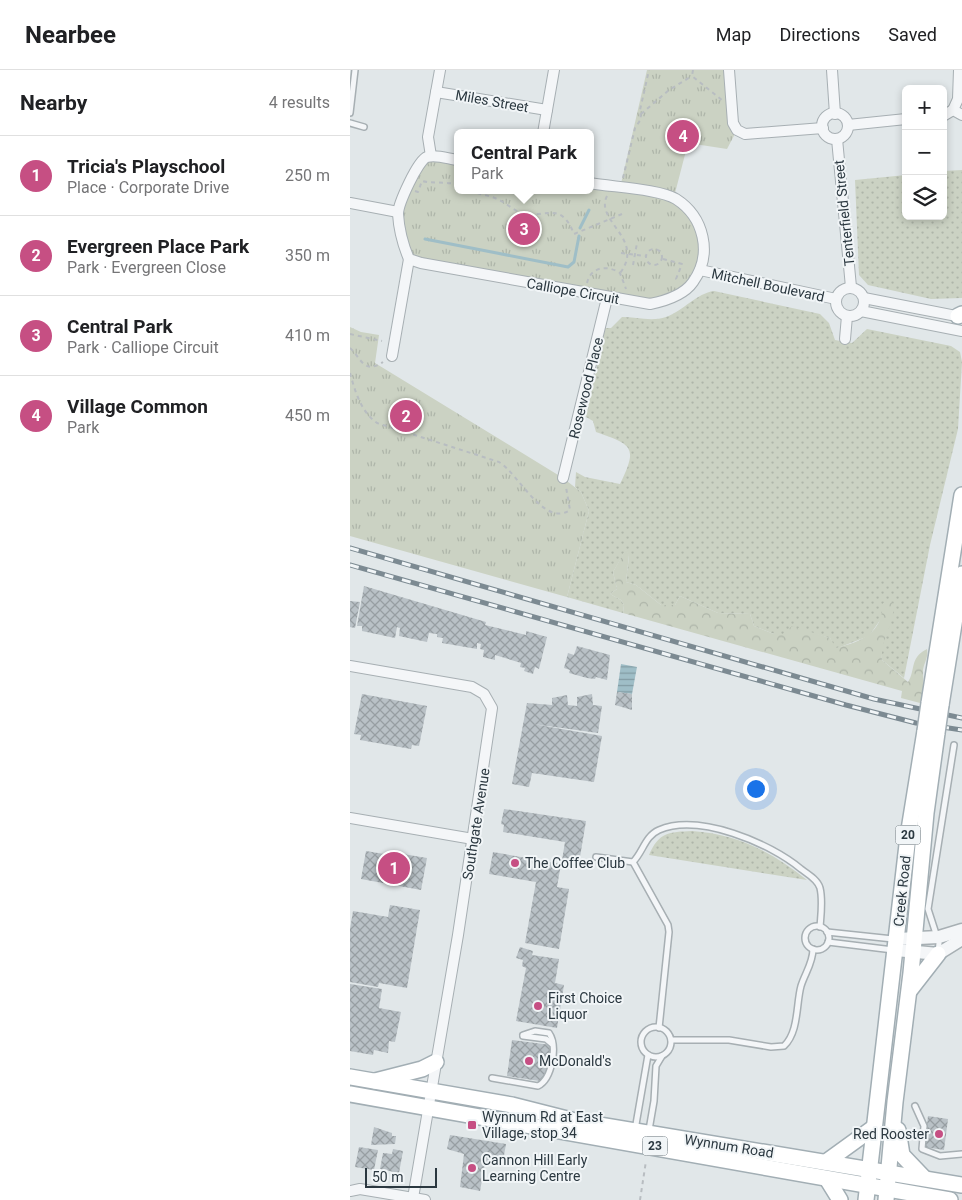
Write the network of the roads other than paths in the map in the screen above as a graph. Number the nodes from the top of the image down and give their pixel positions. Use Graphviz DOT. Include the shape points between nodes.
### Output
graph roads {
  1 [pos="355,70"];
  2 [pos="440,70"];
  3 [pos="554,70"];
  4 [pos="729,70"];
  5 [pos="832,70"];
  6 [pos="959,70"];
  7 [pos="436,92"];
  8 [pos="547,110"];
  9 [pos="958,112"];
  10 [pos="350,113"];
  11 [pos="835,114"];
  12 [pos="902,119"];
  13 [pos="350,123"];
  14 [pos="848,125"];
  15 [pos="364,128"];
  16 [pos="823,128"];
  17 [pos="544,129"];
  18 [pos="837,139"];
  19 [pos="431,156"];
  20 [pos="454,159"];
  21 [pos="594,184"];
  22 [pos="350,203"];
  23 [pos="398,212"];
  24 [pos="410,259"];
  25 [pos="700,270"];
  26 [pos="851,287"];
  27 [pos="607,298"];
  28 [pos="864,298"];
  29 [pos="836,299"];
  30 [pos="861,311"];
  31 [pos="847,316"];
  32 [pos="961,316"];
  33 [pos="962,331"];
  34 [pos="845,339"];
  35 [pos="392,356"];
  36 [pos="563,478"];
  37 [pos="962,494"];
  38 [pos="962,574"];
  39 [pos="350,666"];
  40 [pos="935,704"];
  41 [pos="931,732"];
  42 [pos="954,745"];
  43 [pos="350,818"];
  44 [pos="473,839"];
  45 [pos="596,857"];
  46 [pos="633,862"];
  47 [pos="820,926"];
  48 [pos="962,930"];
  49 [pos="827,932"];
  50 [pos="937,937"];
  51 [pos="962,939"];
  52 [pos="828,942"];
  53 [pos="897,945"];
  54 [pos="913,946"];
  55 [pos="814,949"];
  56 [pos="938,954"];
  57 [pos="908,993"];
  58 [pos="659,1028"];
  59 [pos="523,1036"];
  60 [pos="671,1040"];
  61 [pos="648,1055"];
  62 [pos="662,1056"];
  63 [pos="436,1062"];
  64 [pos="350,1077"];
  65 [pos="492,1078"];
  66 [pos="374,1081"];
  67 [pos="431,1091"];
  68 [pos="350,1094"];
  69 [pos="915,1106"];
  70 [pos="429,1108"];
  71 [pos="893,1114"];
  72 [pos="873,1128"];
  73 [pos="642,1132"];
  74 [pos="962,1154"];
  75 [pos="826,1162"];
  76 [pos="869,1169"];
  77 [pos="888,1172"];
  78 [pos="924,1178"];
  79 [pos="827,1179"];
  80 [pos="962,1184"];
  81 [pos="350,1191"];
  82 [pos="867,1193"];
  83 [pos="887,1194"];
  84 [pos="413,1198"];
  85 [pos="425,1200"];
  86 [pos="840,1200"];
  87 [pos="949,1200"];
  1 -- 10 [label="lane"];
  2 -- 7 [label="street"];
  3 -- 8 [label="street"];
  4 -- 16 [label="street" via="733,123 737,130 745,134"];
  5 -- 11 [label="street"];
  6 -- 9 [label="street"];
  7 -- 8 [label="street, Miles Street"];
  7 -- 19 [label="street" via="428,137"];
  8 -- 17 [label="street"];
  11 -- 14 [label="street" via="842,115"];
  11 -- 16 [label="street" via="827,116 822,123"];
  12 -- 14 [label="street"];
  13 -- 15 [label="lane"];
  14 -- 18 [label="street" via="847,133"];
  16 -- 18 [label="street" via="829,138"];
  18 -- 26 [label="street, Tenterfield Street"];
  19 -- 20 [label="street"];
  19 -- 23 [label="street" via="424,157 418,164"];
  21 -- 25 [label="street" via="665,194 685,205 702,230 705,249"];
  22 -- 23 [label="street"];
  23 -- 24 [label="street" via="403,245"];
  24 -- 27 [label="street, Calliope Circuit"];
  24 -- 35 [label="street"];
  25 -- 27 [label="street, Calliope Circuit" via="692,283 666,300 650,304"];
  25 -- 29 [label="street, Mitchell Boulevard"];
  26 -- 28 [label="street" via="859,290"];
  26 -- 29 [label="street, Mitchell Boulevard" via="840,292"];
  27 -- 36 [label="street, Rosewood Place"];
  28 -- 30 [label="street"];
  28 -- 32 [label="street"];
  29 -- 31 [label="street, Mitchell Boulevard" via="837,308"];
  30 -- 31 [label="street"];
  30 -- 33 [label="street"];
  31 -- 34 [label="street"];
  37 -- 40 [label="main road, Creek Road / 20"];
  38 -- 40 [label="main road, Creek Road / 20"];
  39 -- 44 [label="street, Southgate Avenue" via="476,688 487,697 492,717"];
  40 -- 41 [label="main road, Creek Road / 20, bridge"];
  41 -- 53 [label="main road, Creek Road / 20" via="908,836"];
  41 -- 54 [label="main road, Creek Road / 20"];
  42 -- 50 [label="lane, Creek Road" via="928,909"];
  43 -- 44 [label="street"];
  44 -- 63 [label="street, Southgate Avenue"];
  45 -- 46 [label="lane"];
  46 -- 47 [label="lane" via="644,842 658,830 698,827 745,837 783,855 814,879 820,887"];
  46 -- 58 [label="lane" via="668,925"];
  47 -- 49 [label="lane"];
  47 -- 55 [label="lane" via="809,930 805,937 807,944"];
  48 -- 50 [label="street"];
  49 -- 52 [label="lane"];
  49 -- 53 [label="lane"];
  50 -- 54 [label="street"];
  50 -- 56 [label="lane, Creek Road"];
  51 -- 56 [label="street"];
  52 -- 53 [label="lane"];
  52 -- 55 [label="lane" via="823,948"];
  53 -- 54 [label="street"];
  53 -- 72 [label="main road, Creek Road / 20"];
  54 -- 56 [label="street"];
  54 -- 57 [label="main road, Creek Road / 20"];
  55 -- 60 [label="lane" via="813,960 802,984 792,1035 784,1046 729,1040"];
  56 -- 57 [label="main road"];
  57 -- 71 [label="main road, Creek Road / 20"];
  58 -- 60 [label="lane" via="667,1032"];
  58 -- 61 [label="lane" via="649,1029 642,1037 642,1047"];
  59 -- 65 [label="lane" via="535,1031 549,1033 553,1038 549,1075 544,1083 538,1086"];
  60 -- 62 [label="lane" via="669,1050"];
  61 -- 62 [label="lane"];
  61 -- 73 [label="lane"];
  62 -- 73 [label="lane" via="656,1066 654,1102"];
  63 -- 66 [label="main road" via="422,1069"];
  63 -- 67 [label="street, Southgate Avenue"];
  64 -- 66 [label="main road, Wynnum Road / 23"];
  66 -- 67 [label="main road, Wynnum Road / 23"];
  67 -- 70 [label="street, Southgate Avenue"];
  67 -- 73 [label="main road, Wynnum Road / 23"];
  68 -- 70 [label="main road, Wynnum Road / 23"];
  69 -- 74 [label="lane" via="924,1126 922,1149 940,1156"];
  70 -- 79 [label="main road, Wynnum Road / 23"];
  70 -- 84 [label="street, Southgate Avenue"];
  71 -- 77 [label="main road, Creek Road / 20"];
  71 -- 78 [label="main road" via="902,1154"];
  72 -- 75 [label="main road"];
  72 -- 76 [label="main road, Creek Road / 20"];
  73 -- 75 [label="main road, Wynnum Road / 23"];
  75 -- 76 [label="main road, Wynnum Road / 23"];
  76 -- 77 [label="main road, Wynnum Road / 23"];
  76 -- 82 [label="main road, Creek Road / 20"];
  77 -- 78 [label="main road, Wynnum Road / 23"];
  77 -- 83 [label="main road, Creek Road / 20"];
  78 -- 80 [label="main road, Wynnum Road / 23"];
  79 -- 82 [label="main road, Wynnum Road / 23"];
  79 -- 86 [label="main road"];
  81 -- 84 [label="street" via="360,1189"];
  82 -- 83 [label="main road, Wynnum Road / 23"];
  83 -- 87 [label="main road, Wynnum Road / 23"];
  84 -- 85 [label="street"];
}
